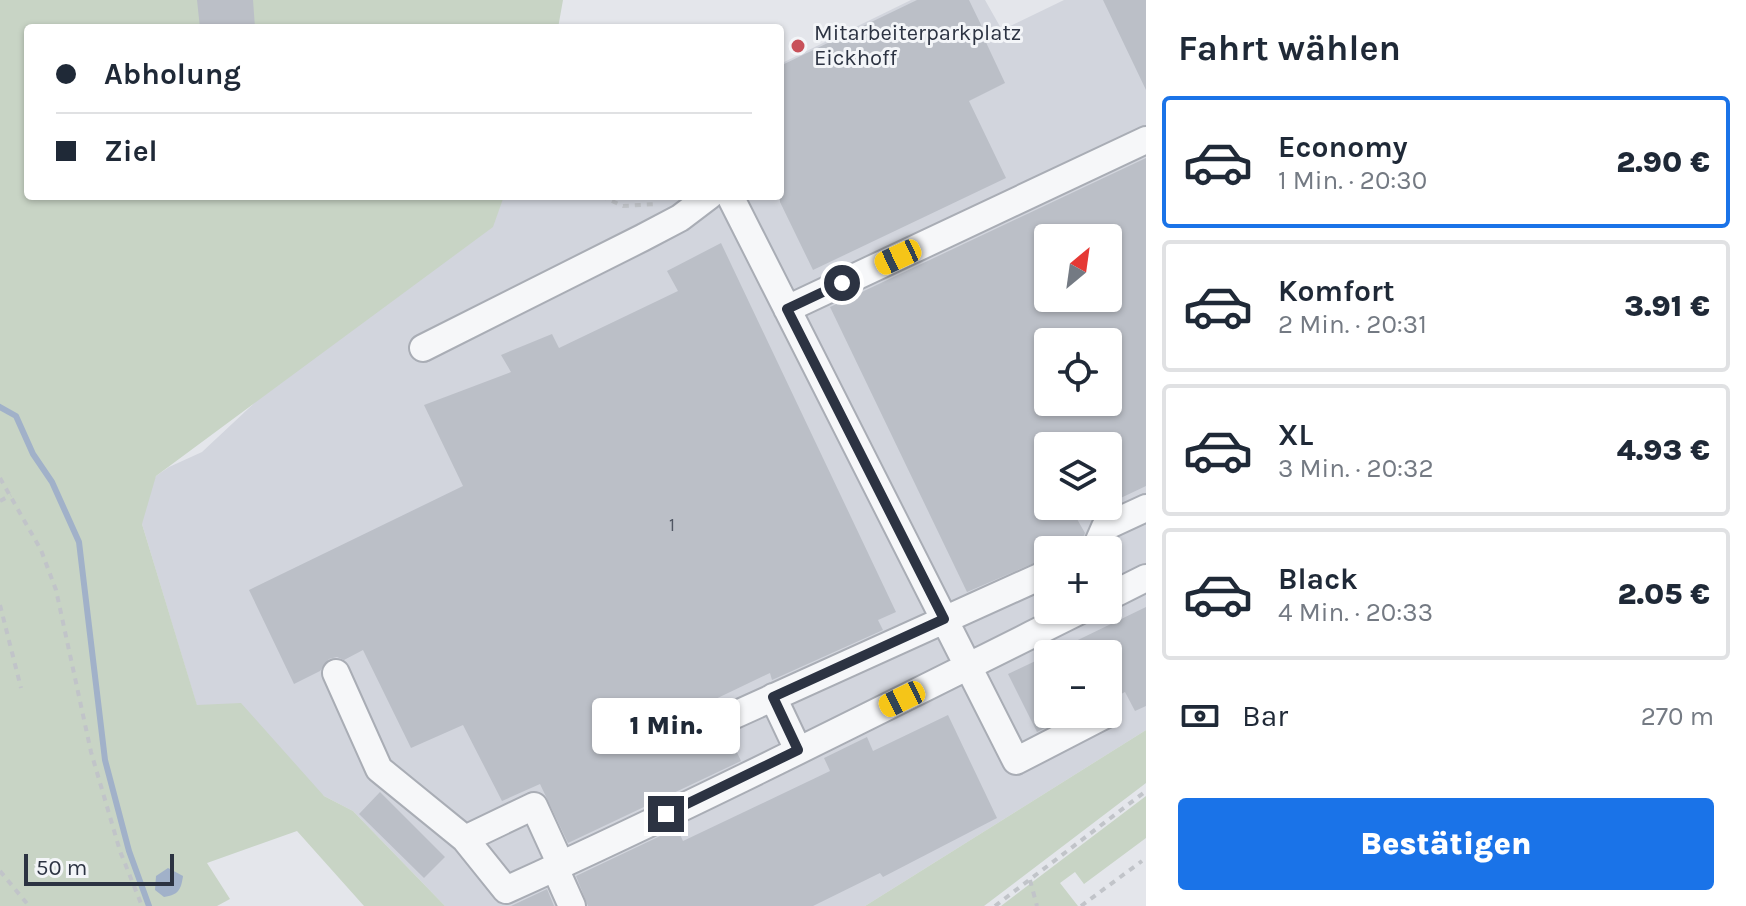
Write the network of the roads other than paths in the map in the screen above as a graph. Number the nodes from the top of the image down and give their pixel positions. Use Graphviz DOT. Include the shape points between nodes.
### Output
graph roads {
  1 [pos="1146,140"];
  2 [pos="704,200"];
  3 [pos="732,200"];
  4 [pos="787,309"];
  5 [pos="423,348"];
  6 [pos="1146,508"];
  7 [pos="1101,536"];
  8 [pos="1146,578"];
  9 [pos="1034,579"];
  10 [pos="1122,590"];
  11 [pos="944,619"];
  12 [pos="1053,624"];
  13 [pos="968,666"];
  14 [pos="336,673"];
  15 [pos="773,697"];
  16 [pos="1079,728"];
  17 [pos="697,732"];
  18 [pos="798,750"];
  19 [pos="465,839"];
  20 [pos="558,866"];
  21 [pos="572,906"];
  1 -- 4 [label="lane"];
  2 -- 5 [label="lane" via="680,218"];
  3 -- 4 [label="lane"];
  4 -- 11 [label="lane"];
  6 -- 7 [label="lane" via="1105,527"];
  8 -- 10 [label="lane"];
  9 -- 11 [label="lane"];
  11 -- 13 [label="lane"];
  11 -- 15 [label="lane"];
  12 -- 13 [label="lane"];
  13 -- 16 [label="lane" via="1016,761"];
  13 -- 18 [label="lane"];
  14 -- 19 [label="lane" via="379,769"];
  15 -- 17 [label="lane"];
  15 -- 18 [label="lane"];
  18 -- 20 [label="lane"];
  19 -- 20 [label="lane" via="506,890"];
  19 -- 20 [label="lane" via="534,806"];
  20 -- 21 [label="lane"];
}
